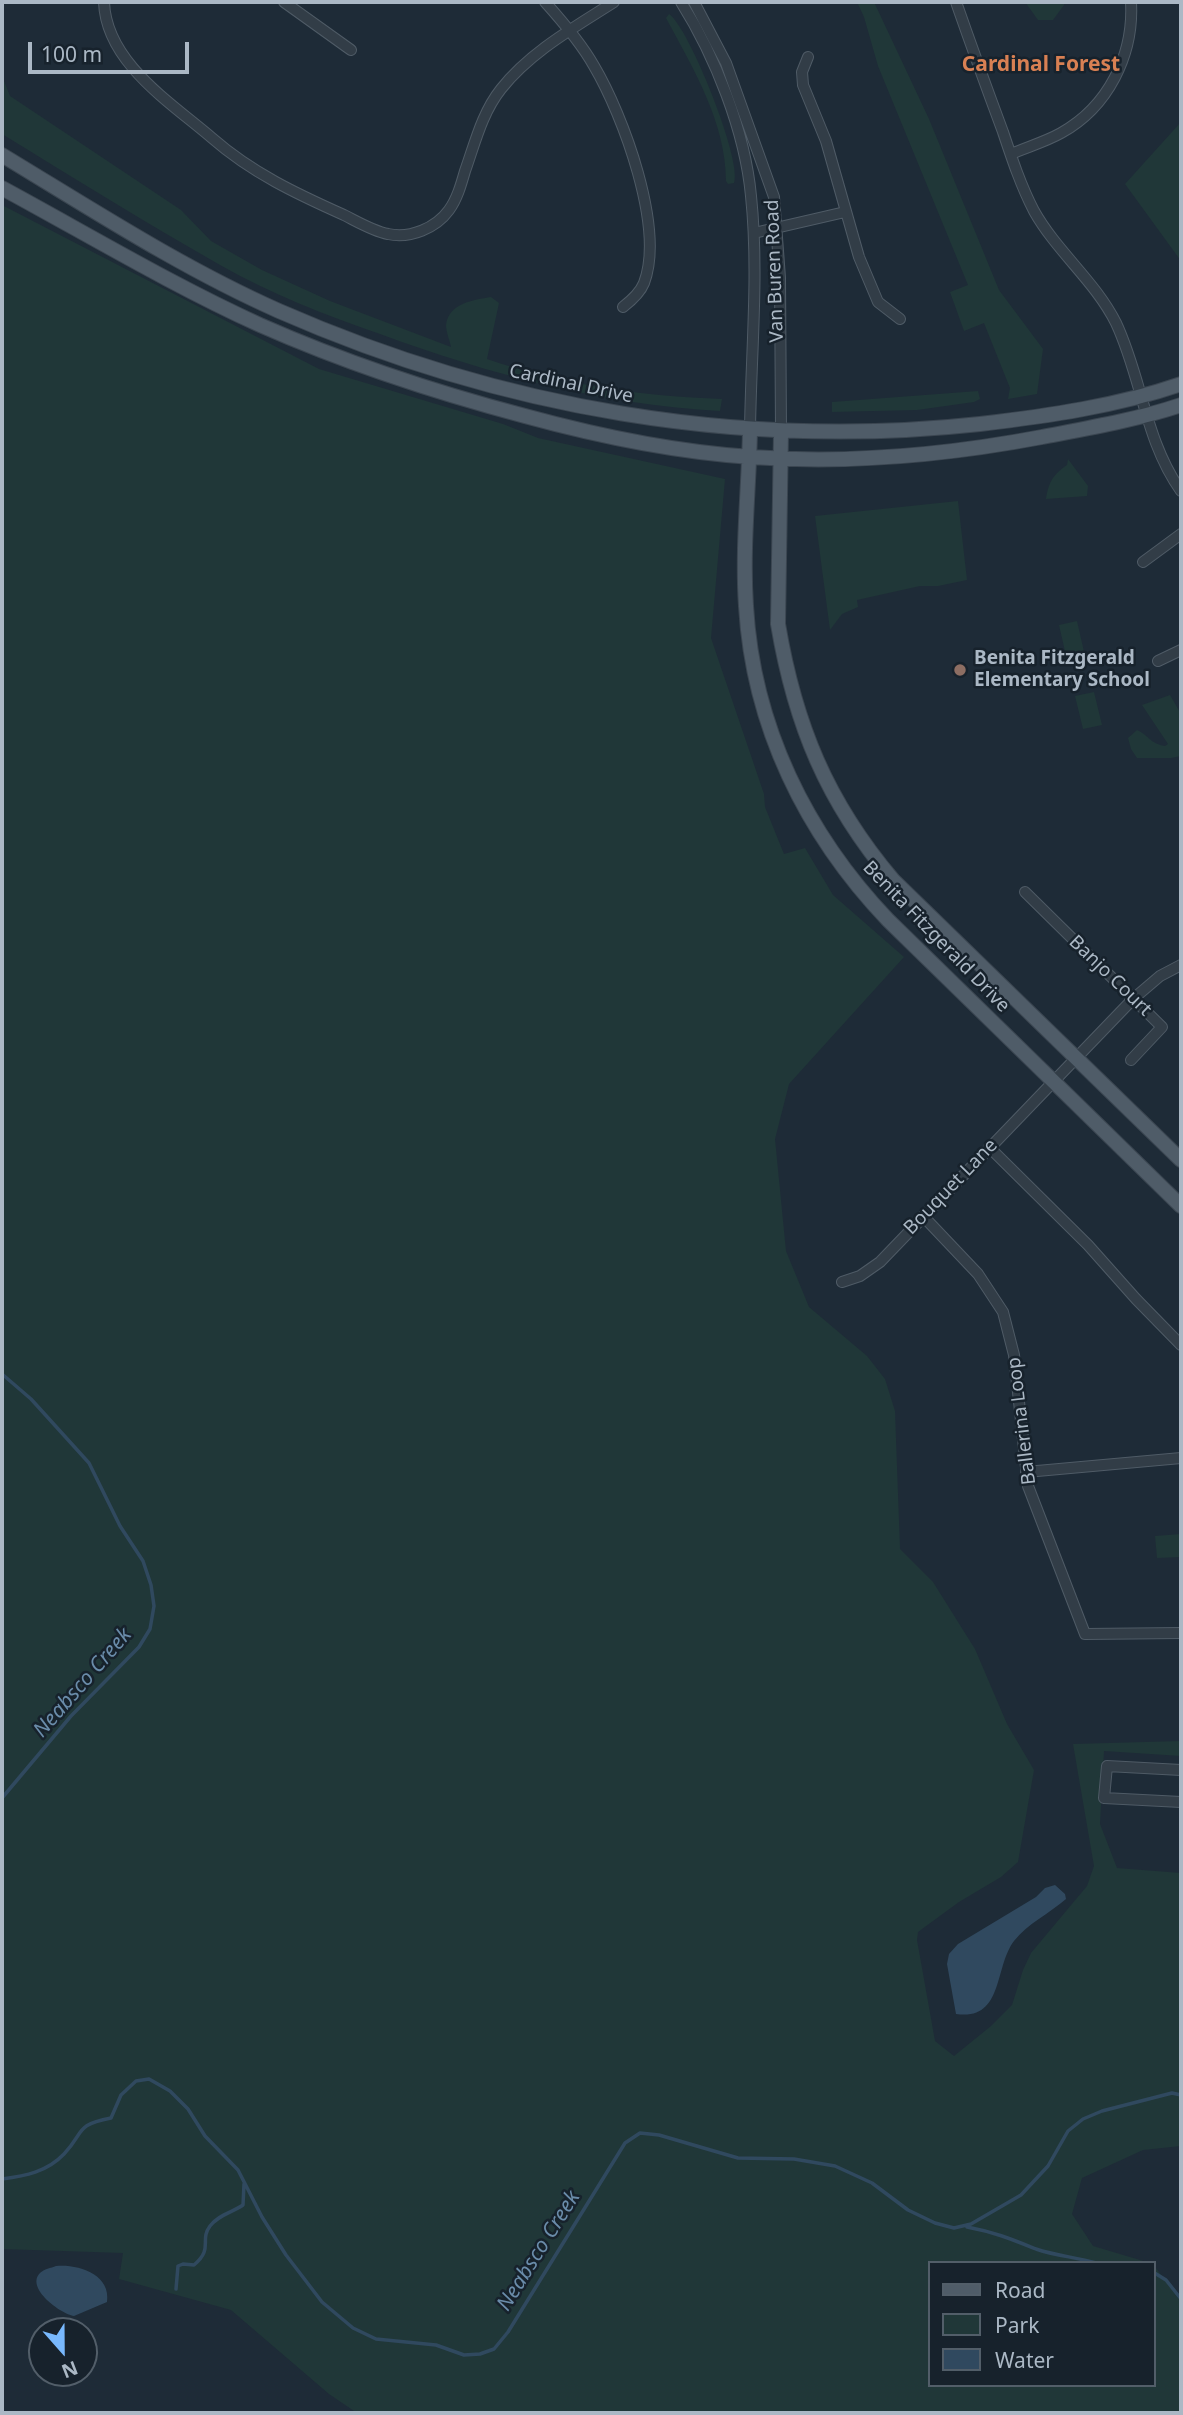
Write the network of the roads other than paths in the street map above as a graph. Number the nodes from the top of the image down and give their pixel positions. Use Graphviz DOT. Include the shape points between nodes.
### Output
graph roads {
  1 [pos="104,2"];
  2 [pos="285,2"];
  3 [pos="545,2"];
  4 [pos="614,2"];
  5 [pos="681,2"];
  6 [pos="694,2"];
  7 [pos="956,2"];
  8 [pos="1131,2"];
  9 [pos="570,31"];
  10 [pos="351,50"];
  11 [pos="808,57"];
  12 [pos="1011,153"];
  13 [pos="2,155"];
  14 [pos="2,188"];
  15 [pos="845,212"];
  16 [pos="777,228"];
  17 [pos="754,233"];
  18 [pos="623,307"];
  19 [pos="900,318"];
  20 [pos="1181,384"];
  21 [pos="1141,397"];
  22 [pos="1181,405"];
  23 [pos="1147,416"];
  24 [pos="750,430"];
  25 [pos="781,431"];
  26 [pos="750,457"];
  27 [pos="780,458"];
  28 [pos="1181,491"];
  29 [pos="1181,534"];
  30 [pos="1143,562"];
  31 [pos="1181,650"];
  32 [pos="1158,661"];
  33 [pos="1025,892"];
  34 [pos="1181,965"];
  35 [pos="1133,999"];
  36 [pos="1076,1059"];
  37 [pos="1131,1060"];
  38 [pos="1053,1081"];
  39 [pos="989,1147"];
  40 [pos="1181,1160"];
  41 [pos="1181,1206"];
  42 [pos="923,1216"];
  43 [pos="842,1282"];
  44 [pos="1181,1345"];
  45 [pos="1181,1458"];
  46 [pos="1026,1472"];
  47 [pos="1181,1633"];
  48 [pos="1181,1770"];
  49 [pos="1181,1802"];
  1 -- 9 [label="street" via="107,26 122,56 218,144 279,186 388,234 404,235 437,223 447,213 491,104 518,71"];
  2 -- 10 [label="street"];
  3 -- 9 [label="street"];
  4 -- 9 [label="street"];
  5 -- 17 [label="street, Van Buren Road" via="730,109 751,192"];
  6 -- 16 [label="street, Van Buren Road" via="726,63 774,197"];
  7 -- 12 [label="street"];
  8 -- 12 [label="street" via="1127,48 1100,100 1059,134"];
  9 -- 18 [label="street" via="607,91 639,177 650,245 648,263 640,290"];
  11 -- 15 [label="street" via="803,85"];
  12 -- 21 [label="street" via="1035,213 1115,321"];
  13 -- 24 [label="main road, Cardinal Drive" via="202,273 277,310 394,357 495,388 591,410"];
  14 -- 26 [label="main road, Cardinal Drive" via="258,324 394,378 578,430"];
  15 -- 16 [label="street"];
  15 -- 19 [label="street" via="874,295 881,306"];
  16 -- 17 [label="street"];
  16 -- 25 [label="street, Van Buren Road"];
  17 -- 24 [label="street, Van Buren Road"];
  20 -- 21 [label="main road, Cardinal Drive"];
  21 -- 23 [label="street"];
  21 -- 25 [label="main road, Cardinal Drive" via="936,428"];
  22 -- 23 [label="main road, Cardinal Drive"];
  23 -- 27 [label="main road, Cardinal Drive" via="928,454"];
  23 -- 28 [label="street" via="1163,461"];
  24 -- 25 [label="main road, Cardinal Drive"];
  24 -- 26 [label="main road, Benita Fitzgerald Drive"];
  25 -- 27 [label="main road, Benita Fitzgerald Drive"];
  26 -- 27 [label="main road, Cardinal Drive"];
  26 -- 38 [label="main road, Benita Fitzgerald Drive" via="745,579 748,631 762,704 797,794 831,852 868,899"];
  27 -- 36 [label="main road, Benita Fitzgerald Drive" via="778,624 800,716 824,778 853,829 893,880"];
  29 -- 30 [label="street"];
  31 -- 32 [label="street"];
  33 -- 35 [label="street, Banjo Court"];
  34 -- 35 [label="street, Bouquet Lane"];
  35 -- 36 [label="street, Bouquet Lane"];
  35 -- 37 [label="street, Banjo Court" via="1162,1027"];
  36 -- 38 [label="street, Bouquet Lane"];
  36 -- 40 [label="main road, Benita Fitzgerald Drive"];
  38 -- 39 [label="street, Bouquet Lane"];
  38 -- 41 [label="main road, Benita Fitzgerald Drive"];
  39 -- 42 [label="street, Bouquet Lane"];
  39 -- 44 [label="street"];
  42 -- 43 [label="street, Bouquet Lane" via="868,1271"];
  42 -- 46 [label="street, Ballerina Loop" via="978,1274 1003,1312 1013,1344"];
  45 -- 46 [label="street"];
  46 -- 47 [label="street, Ballerina Loop" via="1085,1634"];
  48 -- 49 [label="street" via="1107,1766 1104,1798"];
}
